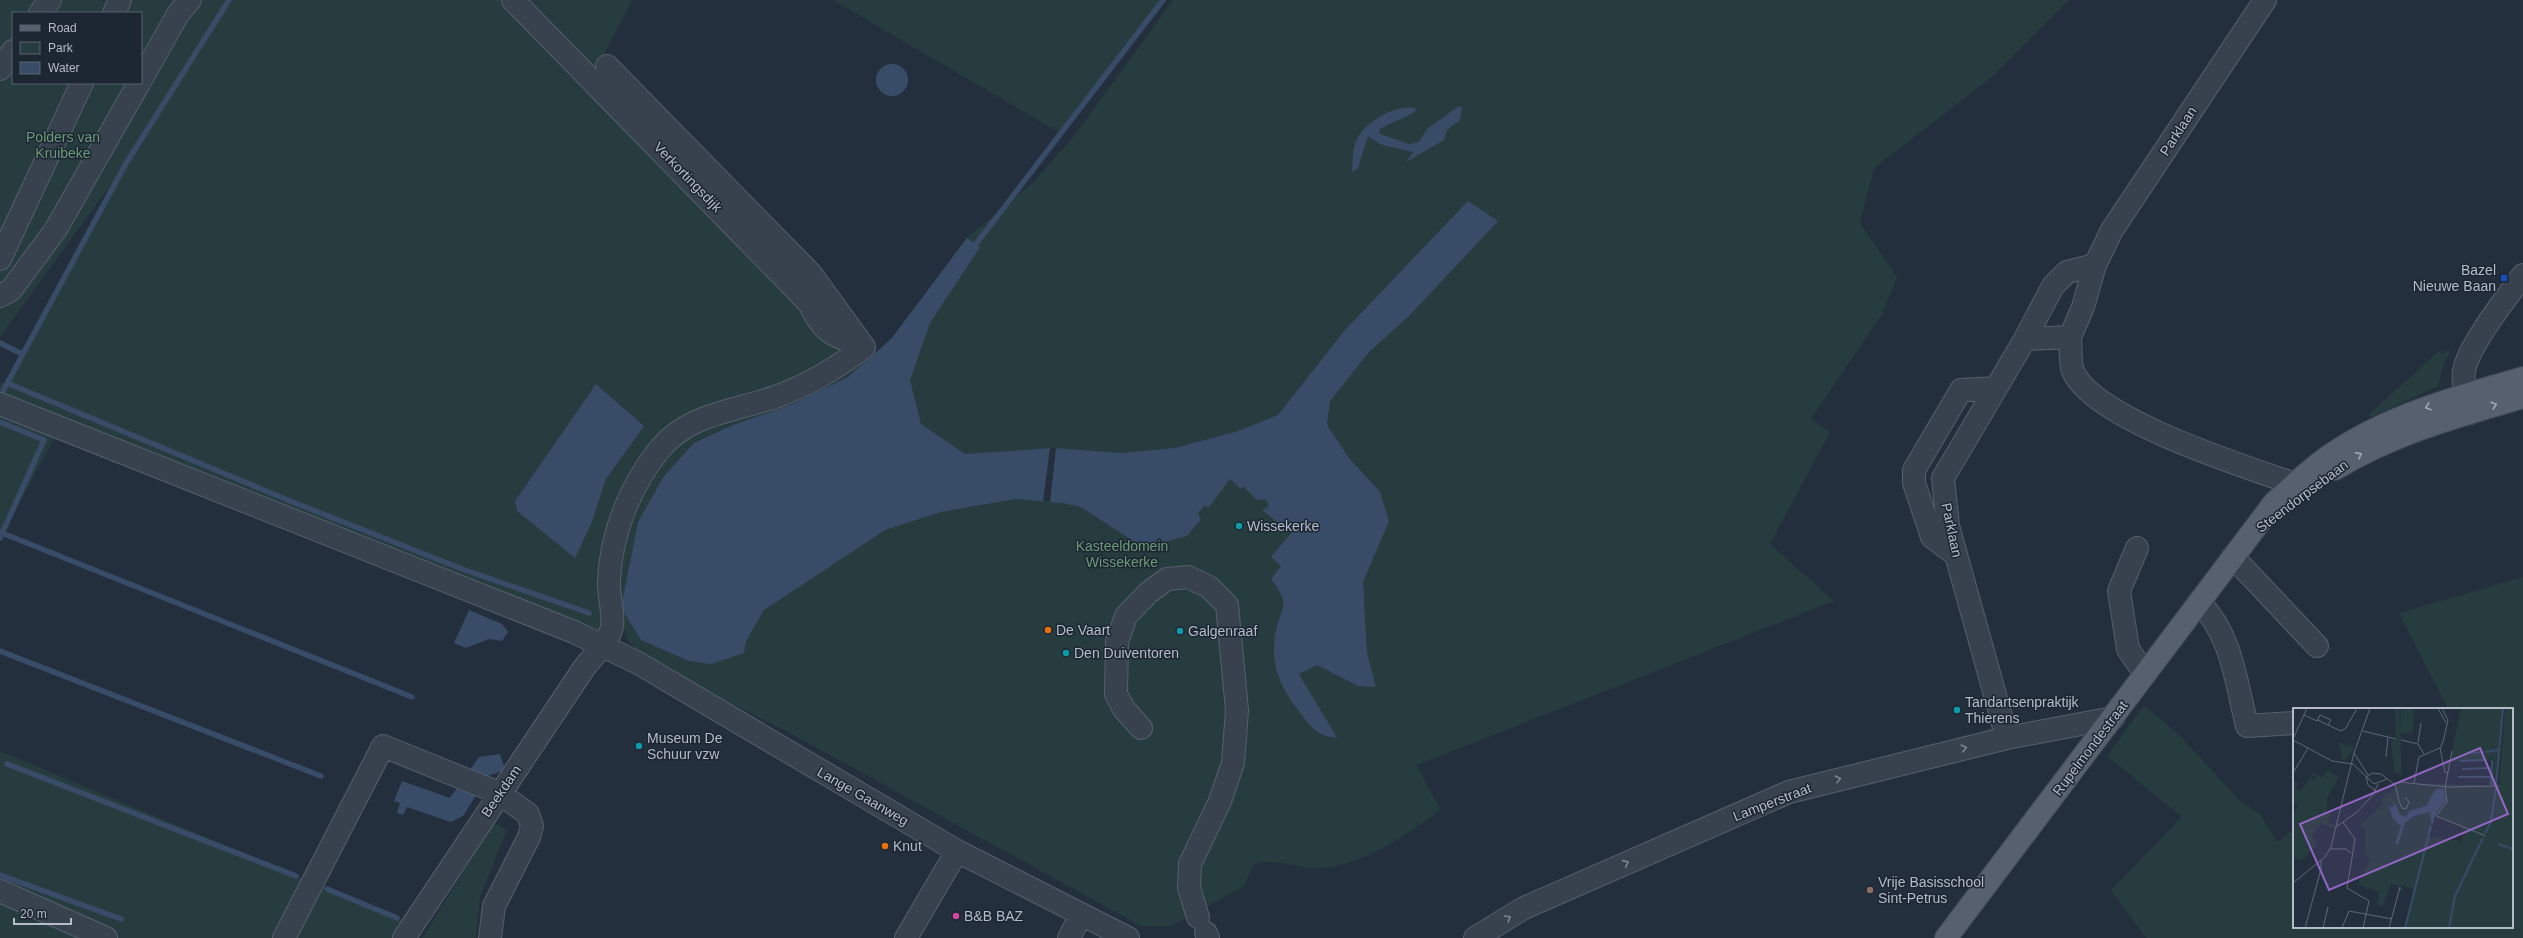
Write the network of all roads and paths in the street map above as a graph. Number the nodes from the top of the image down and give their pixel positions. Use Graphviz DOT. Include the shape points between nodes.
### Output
graph roads {
  1 [pos="50,0"];
  2 [pos="120,0"];
  3 [pos="190,0"];
  4 [pos="513,0"];
  5 [pos="2265,0"];
  6 [pos="41,12"];
  7 [pos="114,12"];
  8 [pos="12,52"];
  9 [pos="607,66"];
  10 [pos="0,69"];
  11 [pos="142,78"];
  12 [pos="82,84"];
  13 [pos="138,84"];
  14 [pos="0,259"];
  15 [pos="2095,265"];
  16 [pos="2523,275"];
  17 [pos="0,296"];
  18 [pos="2070,337"];
  19 [pos="2025,339"];
  20 [pos="864,347"];
  21 [pos="2523,378"];
  22 [pos="1996,388"];
  23 [pos="2523,397"];
  24 [pos="0,404"];
  25 [pos="2468,404"];
  26 [pos="2295,484"];
  27 [pos="2250,536"];
  28 [pos="2137,548"];
  29 [pos="1956,555"];
  30 [pos="2233,557"];
  31 [pos="2199,602"];
  32 [pos="602,646"];
  33 [pos="2317,646"];
  34 [pos="2145,674"];
  35 [pos="2113,718"];
  36 [pos="2293,723"];
  37 [pos="1140,728"];
  38 [pos="2007,738"];
  39 [pos="500,793"];
  40 [pos="957,851"];
  41 [pos="0,891"];
  42 [pos="1081,915"];
  43 [pos="1204,929"];
  44 [pos="106,938"];
  45 [pos="284,938"];
  46 [pos="404,938"];
  47 [pos="490,938"];
  48 [pos="906,938"];
  49 [pos="1069,938"];
  50 [pos="1128,938"];
  51 [pos="1475,938"];
  52 [pos="1946,938"];
  1 -- 6 [label="street"];
  2 -- 7 [label="street"];
  3 -- 11 [label="street" via="178,14"];
  4 -- 20 [label="street, Verkortingsdijk" via="809,303 819,325 830,333"];
  5 -- 15 [label="street, Parklaan" via="2112,230"];
  8 -- 10 [label="street"];
  9 -- 20 [label="street, Verkortingsdijk" via="811,274"];
  12 -- 14 [label="street"];
  13 -- 17 [label="street" via="56,229 11,290"];
  15 -- 18 [label="street, Parklaan" via="2083,307"];
  15 -- 19 [label="street, Parklaan" via="2067,272 2053,286"];
  16 -- 25 [label="street" via="2469,354 2464,371"];
  18 -- 19 [label="street"];
  18 -- 26 [label="street, Parklaan" via="2072,369 2085,387 2111,408 2144,427 2182,444"];
  19 -- 22 [label="street, Parklaan"];
  20 -- 32 [label="street" via="817,380 777,396 690,423 659,449 636,486 617,526 609,581 613,627"];
  21 -- 25 [label="main road, Steendorpsebaan"];
  22 -- 29 [label="street, Parklaan" via="1942,478 1948,526"];
  22 -- 29 [label="street" via="1961,390 1914,470 1914,483 1932,537"];
  25 -- 23 [label="main road, Steendorpsebaan, one-way"];
  24 -- 32 [label="street, Lange Gaanweg" via="574,632"];
  25 -- 26 [label="main road, Steendorpsebaan, one-way" via="2399,417 2358,437 2330,455"];
  27 -- 25 [label="main road, Steendorpsebaan, one-way" via="2329,473 2356,456"];
  26 -- 27 [label="main road, Steendorpsebaan" via="2274,503"];
  27 -- 30 [label="main road, Rupelmondestraat"];
  28 -- 34 [label="street" via="2119,592 2128,649"];
  29 -- 38 [label="street, Parklaan"];
  30 -- 31 [label="main road, Rupelmondestraat"];
  30 -- 33 [label="street"];
  31 -- 34 [label="main road, Rupelmondestraat"];
  31 -- 36 [label="street" via="2213,616 2226,640 2247,726"];
  32 -- 39 [label="street, Beekdam" via="584,668"];
  32 -- 40 [label="street, Lange Gaanweg" via="638,663"];
  34 -- 35 [label="main road, Rupelmondestraat"];
  35 -- 38 [label="street, Lamperstraat"];
  35 -- 52 [label="main road, Rupelmondestraat"];
  37 -- 43 [label="street" via="1124,709 1116,694 1117,642 1126,616 1148,593 1167,579 1188,577 1209,587 1226,605 1237,710 1233,763 1220,801 1190,864 1189,888"];
  51 -- 38 [label="street, Lamperstraat, one-way" via="1524,908 1789,792"];
  39 -- 45 [label="street" via="383,746"];
  39 -- 46 [label="street, Beekdam"];
  39 -- 47 [label="street" via="528,814 532,826 529,837 494,906"];
  40 -- 42 [label="street, Lange Gaanweg"];
  40 -- 48 [label="street"];
  41 -- 44 [label="street"];
  42 -- 49 [label="street"];
  42 -- 50 [label="street, Lange Gaanweg"];
}
